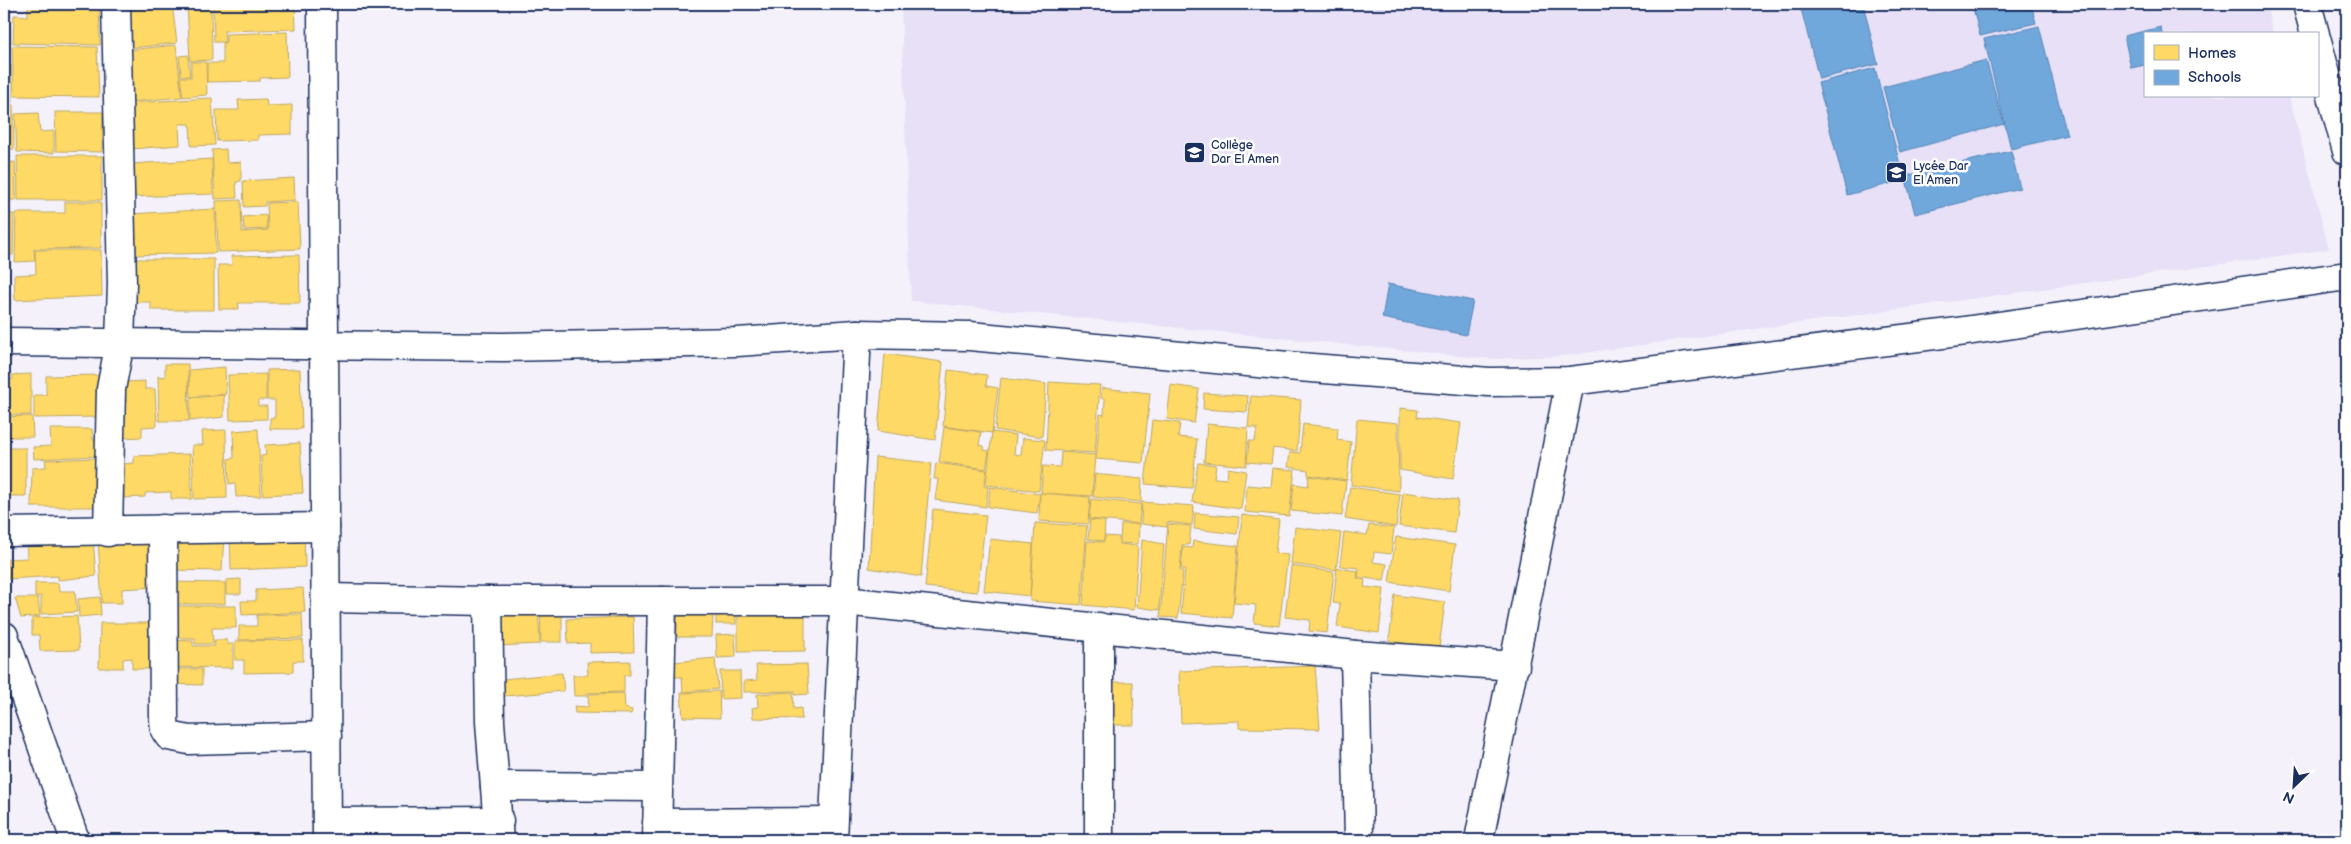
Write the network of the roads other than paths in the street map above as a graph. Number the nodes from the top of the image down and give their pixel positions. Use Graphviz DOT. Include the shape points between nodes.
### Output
graph roads {
  1 [pos="116,4"];
  2 [pos="322,4"];
  3 [pos="2307,4"];
  4 [pos="2314,32"];
  5 [pos="2318,45"];
  6 [pos="2347,151"];
  7 [pos="2347,276"];
  8 [pos="856,334"];
  9 [pos="4,342"];
  10 [pos="120,342"];
  11 [pos="325,345"];
  12 [pos="1570,382"];
  13 [pos="324,527"];
  14 [pos="163,529"];
  15 [pos="4,532"];
  16 [pos="108,532"];
  17 [pos="326,598"];
  18 [pos="488,601"];
  19 [pos="662,601"];
  20 [pos="844,601"];
  21 [pos="1099,627"];
  22 [pos="4,636"];
  23 [pos="1355,655"];
  24 [pos="1515,666"];
  25 [pos="327,736"];
  26 [pos="495,786"];
  27 [pos="657,787"];
  28 [pos="499,830"];
  29 [pos="327,831"];
  30 [pos="657,831"];
  31 [pos="833,831"];
  32 [pos="75,840"];
  33 [pos="1099,840"];
  34 [pos="1358,840"];
  35 [pos="1480,840"];
  1 -- 10 [label="street" via="122,284"];
  2 -- 11 [label="street"];
  3 -- 4 [label="street"];
  5 -- 6 [label="street"];
  7 -- 12 [label="street" via="1958,332"];
  8 -- 11 [label="street" via="727,342 504,347"];
  8 -- 12 [label="street" via="970,336 1489,382"];
  8 -- 20 [label="street"];
  9 -- 10 [label="street"];
  10 -- 11 [label="street"];
  10 -- 16 [label="street" via="111,389"];
  11 -- 13 [label="street"];
  12 -- 24 [label="street"];
  13 -- 14 [label="street"];
  13 -- 17 [label="street"];
  14 -- 16 [label="street"];
  14 -- 25 [label="street" via="164,719 169,736 188,740"];
  15 -- 16 [label="street"];
  17 -- 18 [label="street"];
  17 -- 25 [label="street"];
  18 -- 19 [label="street"];
  18 -- 26 [label="street" via="490,722"];
  19 -- 20 [label="street"];
  19 -- 27 [label="street"];
  20 -- 21 [label="street"];
  20 -- 31 [label="street"];
  21 -- 23 [label="street"];
  21 -- 33 [label="street"];
  22 -- 32 [label="street"];
  23 -- 24 [label="street"];
  23 -- 34 [label="street"];
  24 -- 35 [label="street"];
  25 -- 29 [label="street"];
  26 -- 27 [label="street"];
  26 -- 28 [label="street"];
  27 -- 30 [label="street"];
  28 -- 29 [label="street"];
  30 -- 31 [label="street"];
}
